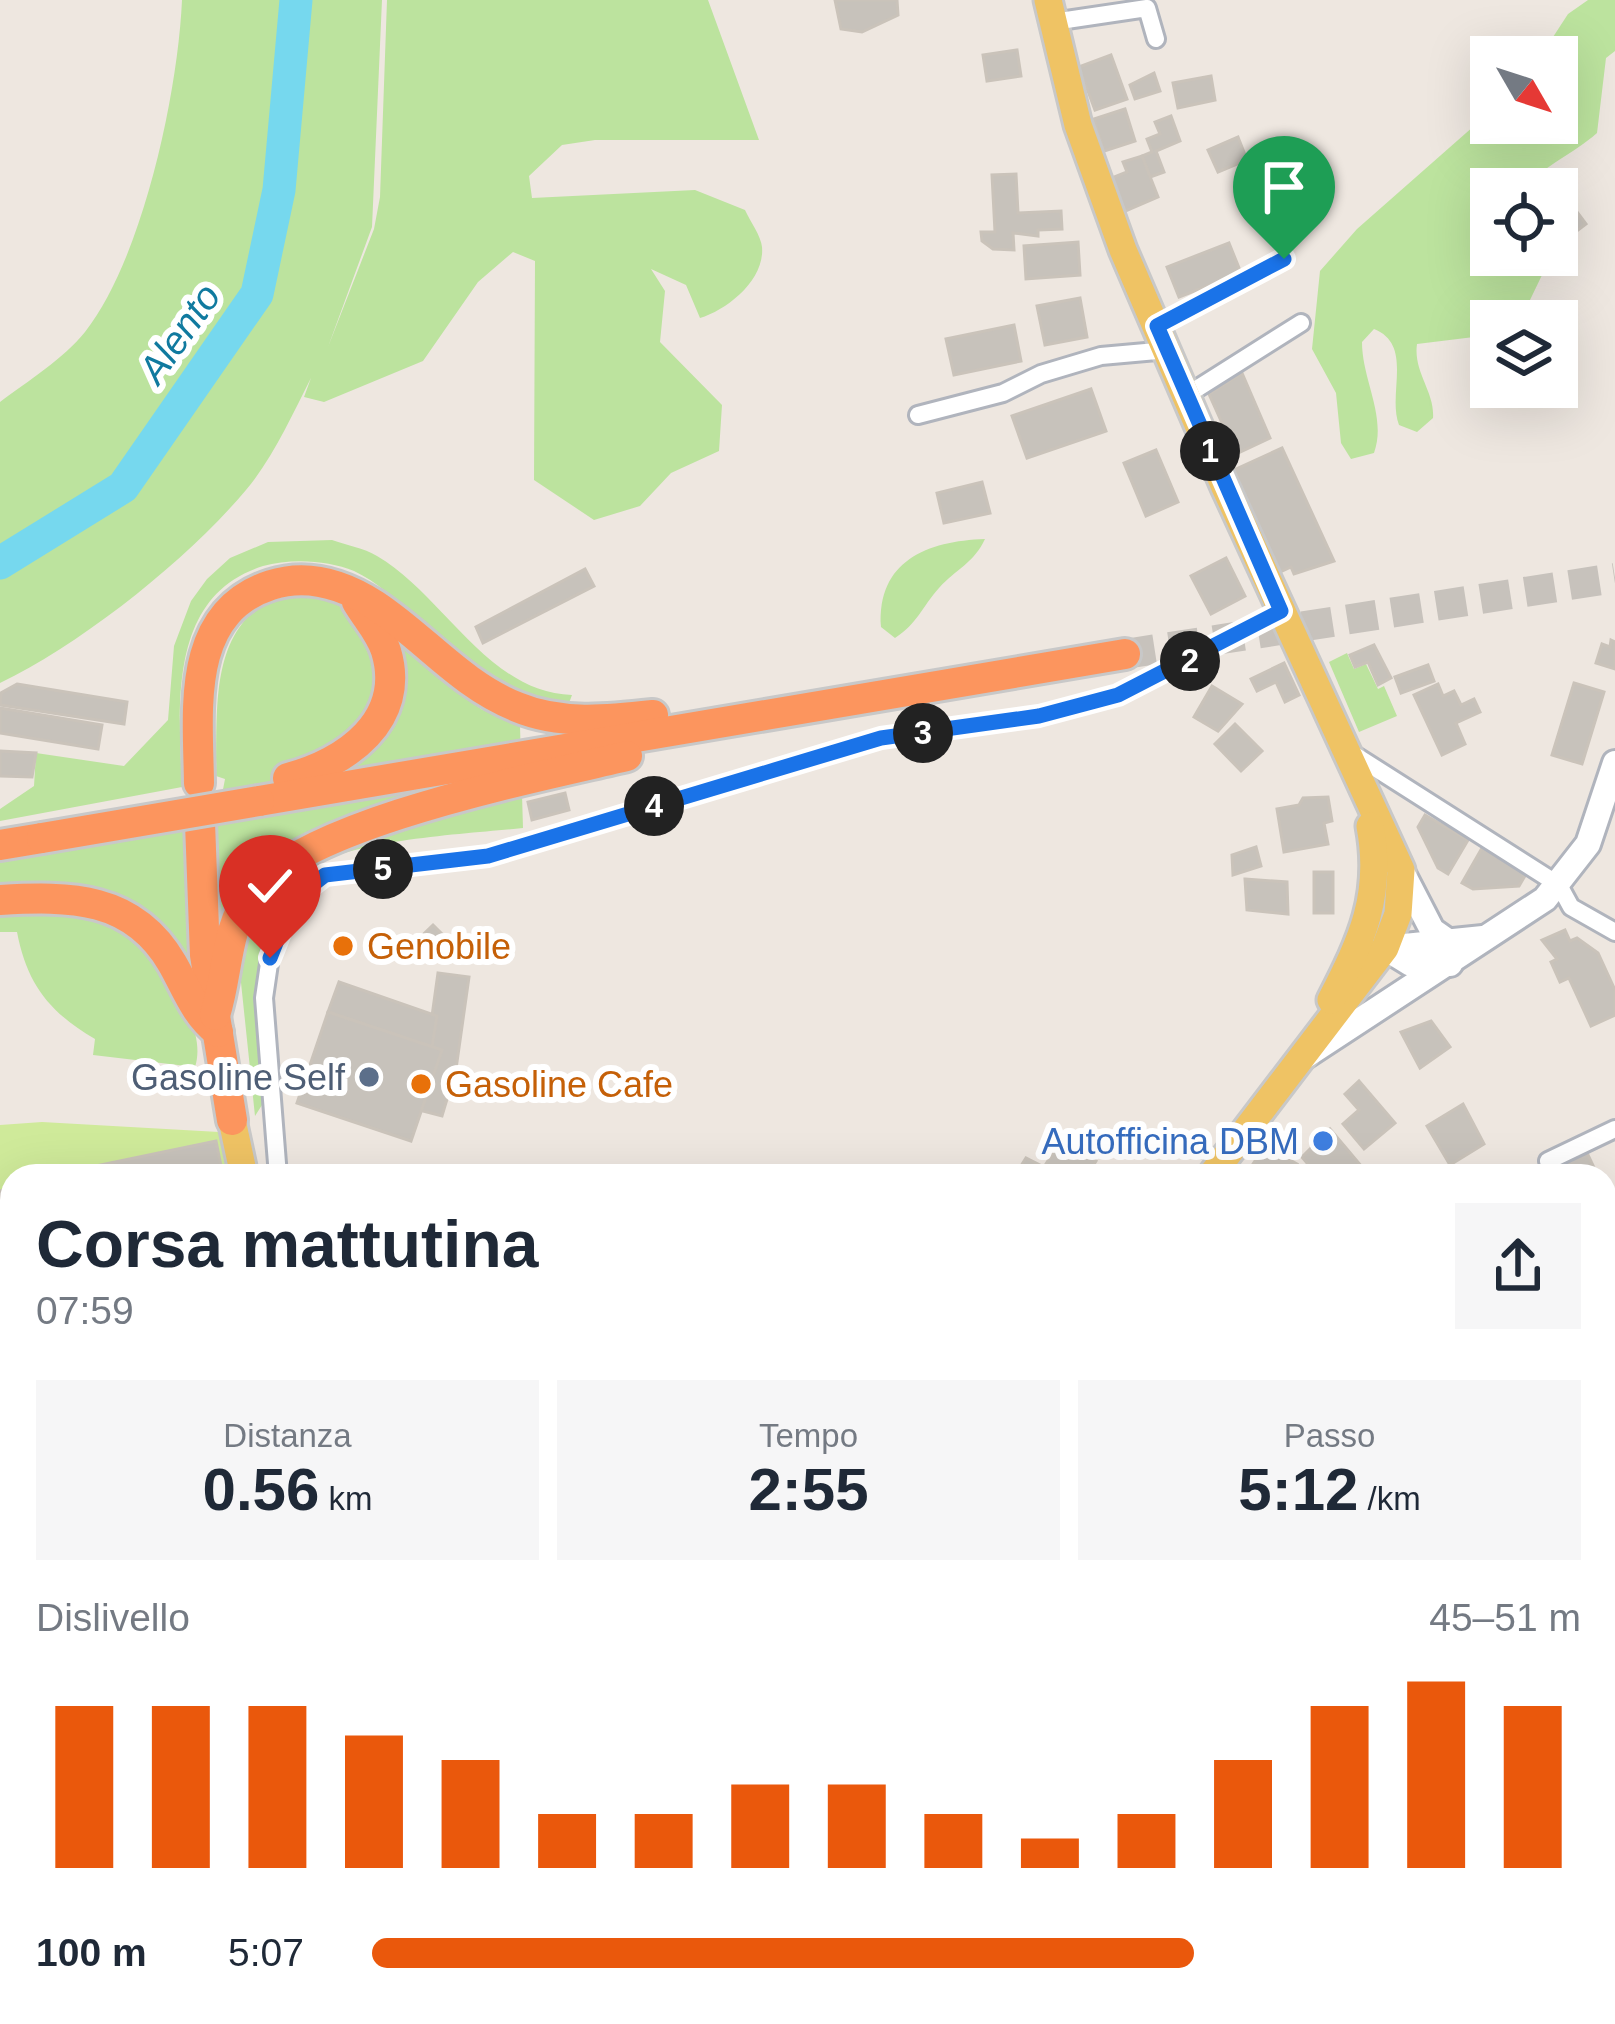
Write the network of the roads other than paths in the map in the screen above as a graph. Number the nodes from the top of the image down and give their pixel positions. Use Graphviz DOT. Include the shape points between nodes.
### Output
graph roads {
  1 [pos="1051,11"];
  2 [pos="1156,39"];
  3 [pos="1284,259"];
  4 [pos="1301,323"];
  5 [pos="1162,338"];
  6 [pos="1187,395"];
  7 [pos="918,415"];
  8 [pos="354,597"];
  9 [pos="1281,611"];
  10 [pos="1125,654"];
  11 [pos="724,722"];
  12 [pos="1344,749"];
  13 [pos="1614,768"];
  14 [pos="200,783"];
  15 [pos="1365,799"];
  16 [pos="260,801"];
  17 [pos="200,823"];
  18 [pos="0,845"];
  19 [pos="1401,870"];
  20 [pos="1559,886"];
  21 [pos="0,900"];
  22 [pos="1372,913"];
  23 [pos="1615,932"];
  24 [pos="1385,948"];
  25 [pos="1451,954"];
  26 [pos="1348,967"];
  27 [pos="216,1024"];
  28 [pos="1297,1062"];
  29 [pos="232,1120"];
  30 [pos="1615,1129"];
  31 [pos="1548,1161"];
  32 [pos="241,1164"];
  33 [pos="276,1164"];
  34 [pos="1220,1164"];
  1 -- 2 [label="street" via="1148,8"];
  1 -- 5 [label="main road" via="1078,125"];
  3 -- 5 [label="street"];
  4 -- 6 [label="street"];
  5 -- 6 [label="main road"];
  5 -- 7 [label="street"];
  6 -- 9 [label="main road"];
  8 -- 11 [label="highway" via="518,708 564,718 681,713"];
  8 -- 14 [label="highway" via="300,578 260,588 225,613 202,662"];
  8 -- 16 [label="highway" via="389,663 388,701 340,759 280,780"];
  9 -- 12 [label="main road"];
  9 -- 33 [label="street" via="1118,695 1039,716 881,738 488,856 325,875 293,900 272,943 264,998"];
  10 -- 11 [label="highway"];
  11 -- 16 [label="highway"];
  11 -- 27 [label="highway" via="689,744 386,820 295,856 242,906"];
  12 -- 15 [label="main road"];
  12 -- 20 [label="street"];
  13 -- 20 [label="main road" via="1588,844"];
  15 -- 19 [label="main road"];
  15 -- 22 [label="main road" via="1377,874"];
  16 -- 18 [label="highway, bridge"];
  17 -- 27 [label="highway" via="202,928"];
  19 -- 24 [label="main road"];
  19 -- 25 [label="main road"];
  20 -- 23 [label="street" via="1571,907"];
  20 -- 25 [label="main road" via="1495,935"];
  21 -- 27 [label="highway" via="56,896 121,910 161,946 199,1017"];
  22 -- 24 [label="main road"];
  22 -- 26 [label="main road"];
  24 -- 25 [label="main road" via="1411,964"];
  24 -- 26 [label="main road"];
  24 -- 28 [label="main road"];
  25 -- 28 [label="main road"];
  26 -- 28 [label="main road"];
  27 -- 29 [label="highway"];
  28 -- 34 [label="main road"];
  29 -- 32 [label="main road"];
  30 -- 31 [label="street"];
}
